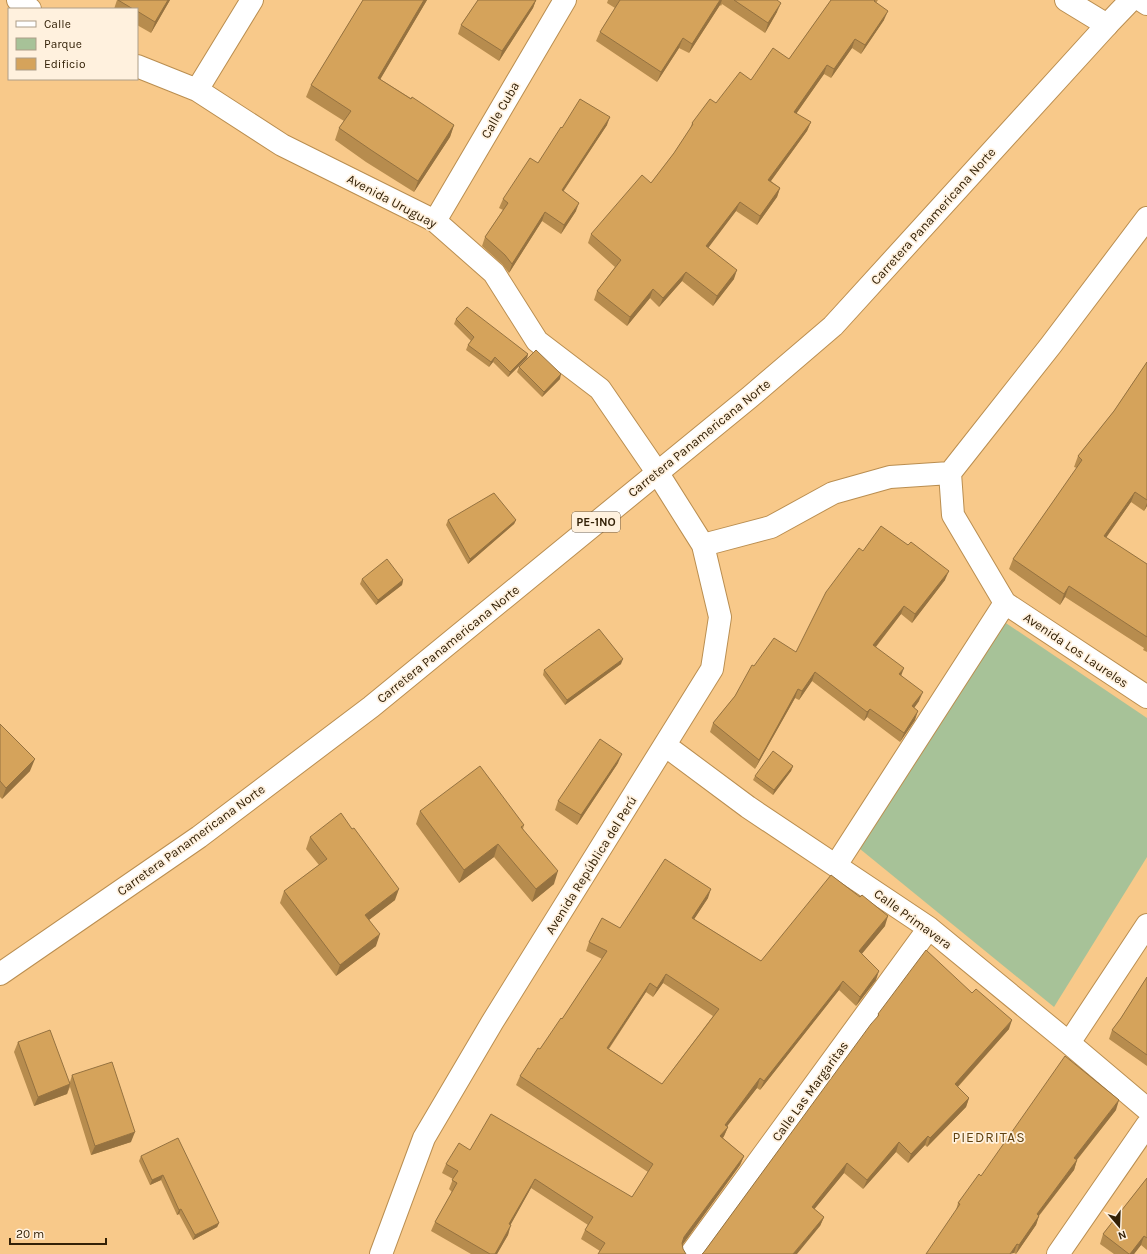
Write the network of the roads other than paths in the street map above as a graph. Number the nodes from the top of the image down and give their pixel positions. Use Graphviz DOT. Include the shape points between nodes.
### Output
graph roads {
  1 [pos="18,0"];
  2 [pos="252,0"];
  3 [pos="1066,0"];
  4 [pos="1132,0"];
  5 [pos="1141,0"];
  6 [pos="563,1"];
  7 [pos="1147,4"];
  8 [pos="29,8"];
  9 [pos="1107,26"];
  10 [pos="138,66"];
  11 [pos="197,90"];
  12 [pos="1147,218"];
  13 [pos="435,221"];
  14 [pos="657,472"];
  15 [pos="950,473"];
  16 [pos="703,545"];
  17 [pos="1005,603"];
  18 [pos="1147,697"];
  19 [pos="666,746"];
  20 [pos="836,865"];
  21 [pos="1147,925"];
  22 [pos="929,928"];
  23 [pos="0,974"];
  24 [pos="1070,1043"];
  25 [pos="1147,1109"];
  26 [pos="1147,1125"];
  27 [pos="381,1254"];
  28 [pos="691,1254"];
  29 [pos="1058,1254"];
  1 -- 8 [label="street"];
  2 -- 11 [label="street"];
  3 -- 9 [label="street"];
  4 -- 9 [label="street, Carretera Panamericana Norte / PE-1NO"];
  5 -- 7 [label="street"];
  6 -- 13 [label="street, Calle Cuba"];
  9 -- 14 [label="street, Carretera Panamericana Norte / PE-1NO" via="833,326"];
  10 -- 11 [label="street, Avenida Uruguay"];
  11 -- 13 [label="street, Avenida Uruguay" via="282,145"];
  12 -- 15 [label="street"];
  13 -- 14 [label="street, Avenida Uruguay" via="494,273 537,341 600,389"];
  14 -- 16 [label="street, Avenida República del Perú"];
  14 -- 23 [label="street, Carretera Panamericana Norte / PE-1NO" via="371,707 199,837"];
  15 -- 16 [label="street" via="890,477 833,493 771,527"];
  15 -- 17 [label="street" via="952,515"];
  16 -- 19 [label="street, Avenida República del Perú" via="720,617 712,669"];
  17 -- 18 [label="street, Avenida Los Laureles"];
  17 -- 20 [label="street"];
  19 -- 20 [label="street, Calle Primavera" via="748,807"];
  19 -- 27 [label="street, Avenida República del Perú" via="493,1021 424,1138"];
  20 -- 22 [label="street, Calle Primavera"];
  21 -- 24 [label="street"];
  22 -- 24 [label="street, Calle Primavera"];
  22 -- 28 [label="street, Calle Las Margaritas"];
  24 -- 25 [label="street, Calle Primavera"];
  26 -- 29 [label="street"];
}
